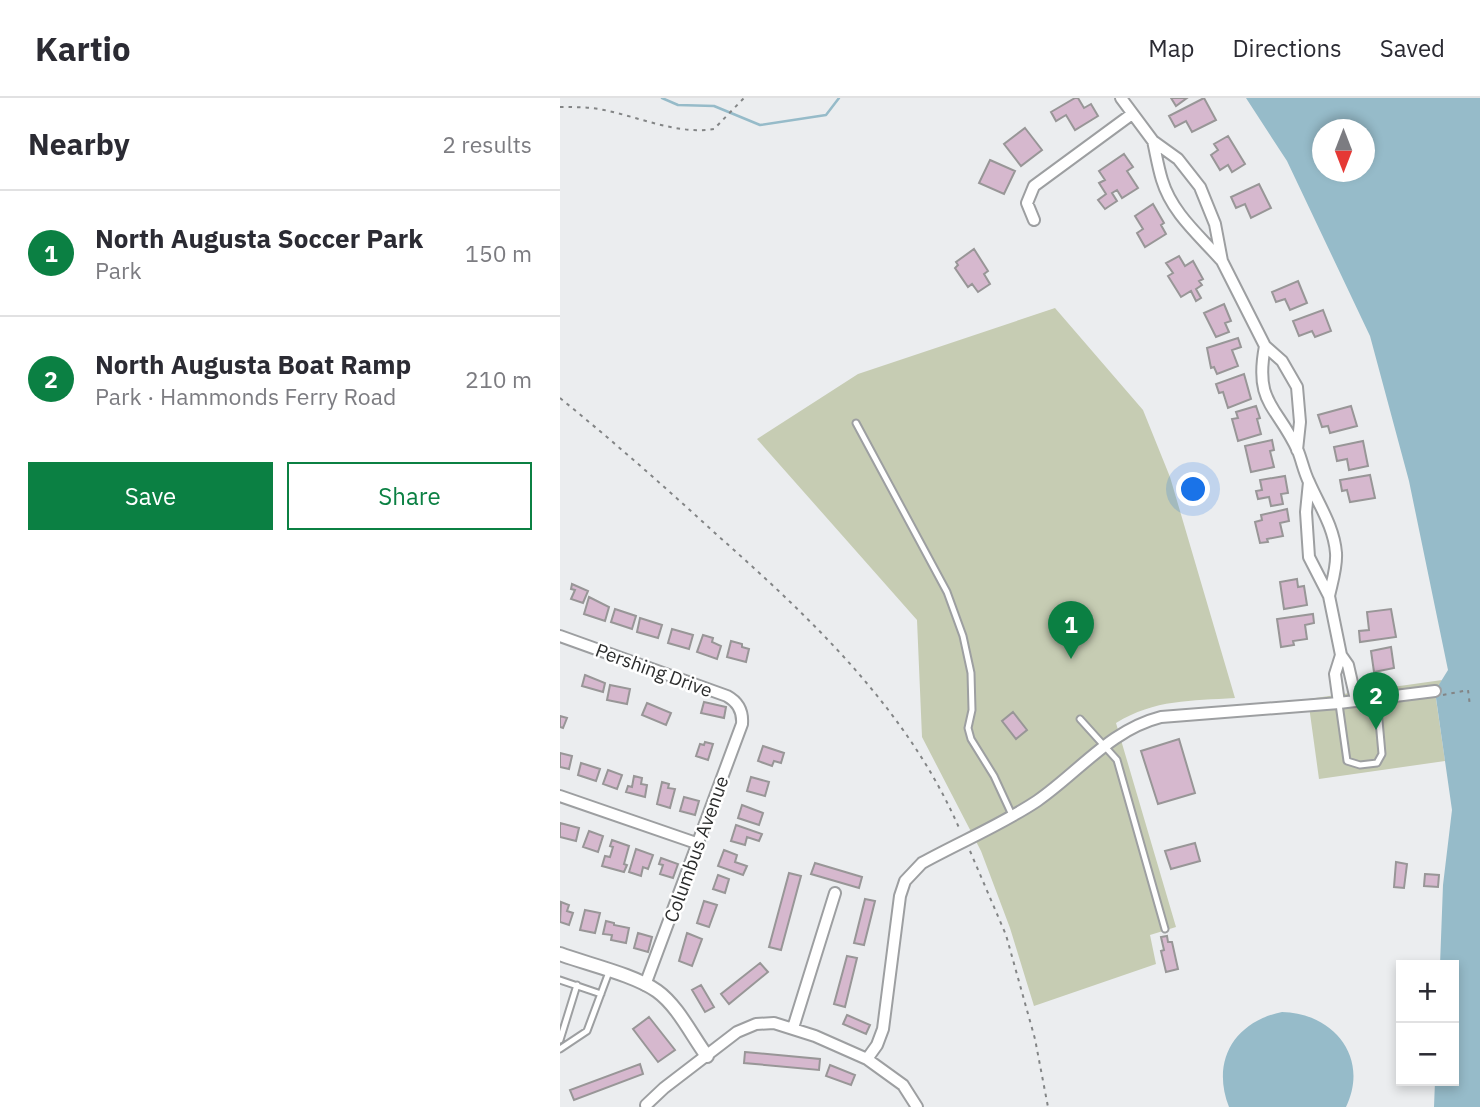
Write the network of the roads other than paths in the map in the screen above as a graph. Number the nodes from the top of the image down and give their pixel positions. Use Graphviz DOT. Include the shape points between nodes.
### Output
graph roads {
  1 [pos="1121,98"];
  2 [pos="1132,114"];
  3 [pos="1153,141"];
  4 [pos="1034,220"];
  5 [pos="1222,261"];
  6 [pos="1265,346"];
  7 [pos="856,423"];
  8 [pos="1297,450"];
  9 [pos="1309,482"];
  10 [pos="1329,596"];
  11 [pos="560,635"];
  12 [pos="1340,655"];
  13 [pos="1439,693"];
  14 [pos="1377,698"];
  15 [pos="1356,701"];
  16 [pos="1339,703"];
  17 [pos="742,713"];
  18 [pos="1080,719"];
  19 [pos="1104,746"];
  20 [pos="560,796"];
  21 [pos="1012,815"];
  22 [pos="699,844"];
  23 [pos="835,893"];
  24 [pos="1165,929"];
  25 [pos="560,954"];
  26 [pos="609,972"];
  27 [pos="560,980"];
  28 [pos="577,985"];
  29 [pos="645,985"];
  30 [pos="601,994"];
  31 [pos="793,1028"];
  32 [pos="560,1040"];
  33 [pos="560,1049"];
  34 [pos="707,1056"];
  35 [pos="867,1059"];
  36 [pos="646,1107"];
  37 [pos="917,1107"];
  1 -- 2 [label="street"];
  2 -- 3 [label="street"];
  2 -- 4 [label="street" via="1034,186 1027,203"];
  3 -- 5 [label="street" via="1170,199"];
  3 -- 5 [label="street" via="1178,159 1200,187 1215,223"];
  5 -- 6 [label="street"];
  6 -- 8 [label="street" via="1263,391"];
  6 -- 8 [label="street" via="1282,361 1297,387"];
  7 -- 21 [label="lane" via="947,592 971,673 971,739"];
  8 -- 9 [label="street"];
  9 -- 10 [label="street" via="1308,557"];
  9 -- 10 [label="street" via="1323,508 1336,552"];
  10 -- 12 [label="street"];
  11 -- 17 [label="street, Pershing Drive" via="727,696"];
  12 -- 15 [label="street" via="1348,665"];
  12 -- 16 [label="street" via="1335,674"];
  13 -- 14 [label="street"];
  14 -- 15 [label="street"];
  14 -- 16 [label="lane" via="1382,754 1377,763 1347,761"];
  15 -- 16 [label="street"];
  16 -- 19 [label="street" via="1161,717 1125,730"];
  17 -- 22 [label="street, Columbus Avenue"];
  18 -- 19 [label="lane"];
  19 -- 21 [label="street"];
  19 -- 24 [label="lane" via="1117,761"];
  20 -- 22 [label="street"];
  21 -- 35 [label="street" via="922,863 910,874 902,888 883,1029"];
  22 -- 29 [label="street, Columbus Avenue"];
  23 -- 31 [label="street"];
  25 -- 26 [label="street"];
  26 -- 29 [label="street"];
  26 -- 30 [label="lane"];
  27 -- 28 [label="lane"];
  28 -- 30 [label="lane"];
  28 -- 32 [label="lane"];
  29 -- 34 [label="street" via="668,1001"];
  30 -- 33 [label="lane" via="587,1031"];
  31 -- 34 [label="street" via="774,1023 747,1027"];
  31 -- 35 [label="street"];
  34 -- 36 [label="street" via="663,1088"];
  35 -- 37 [label="street" via="903,1085"];
}
